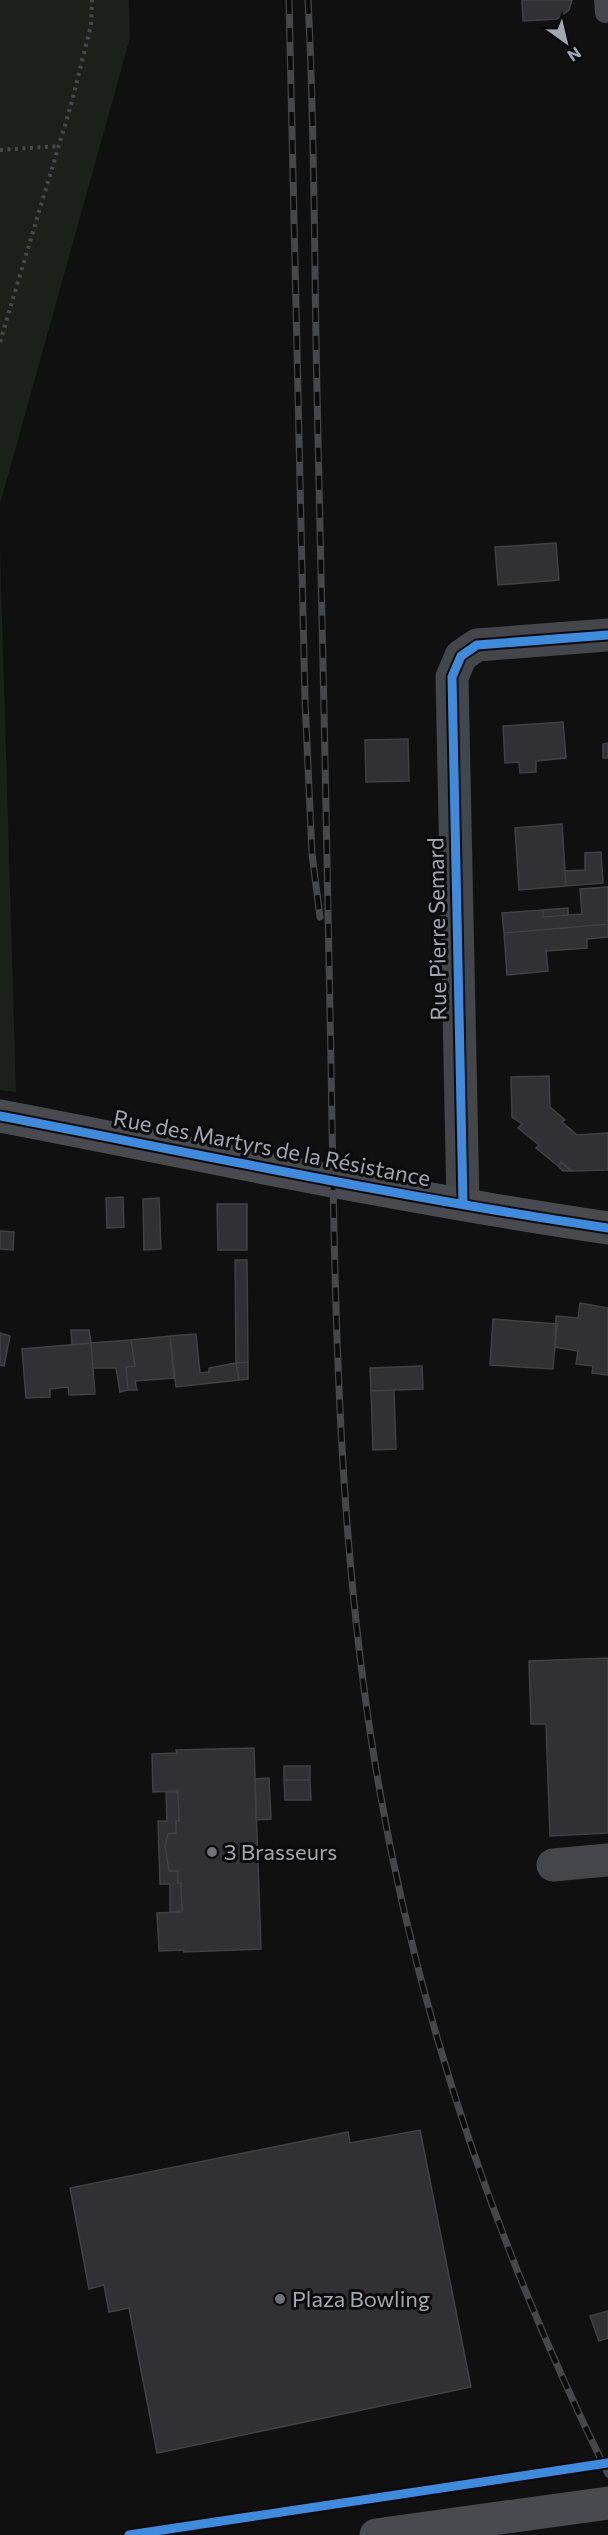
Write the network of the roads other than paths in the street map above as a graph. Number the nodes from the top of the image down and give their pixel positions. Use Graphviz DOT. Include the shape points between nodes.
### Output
graph roads {
  1 [pos="608,635"];
  2 [pos="0,1116"];
  3 [pos="463,1203"];
  4 [pos="608,1228"];
  5 [pos="608,1860"];
  6 [pos="554,1865"];
  7 [pos="608,2503"];
  8 [pos="376,2535"];
  1 -- 3 [label="street, Rue Pierre Semard" via="477,645 461,656 452,677"];
  2 -- 3 [label="street, Rue des Martyrs de la Résistance"];
  3 -- 4 [label="street, Rue des Martyrs de la Résistance"];
  5 -- 6 [label="street"];
  7 -- 8 [label="street"];
}
